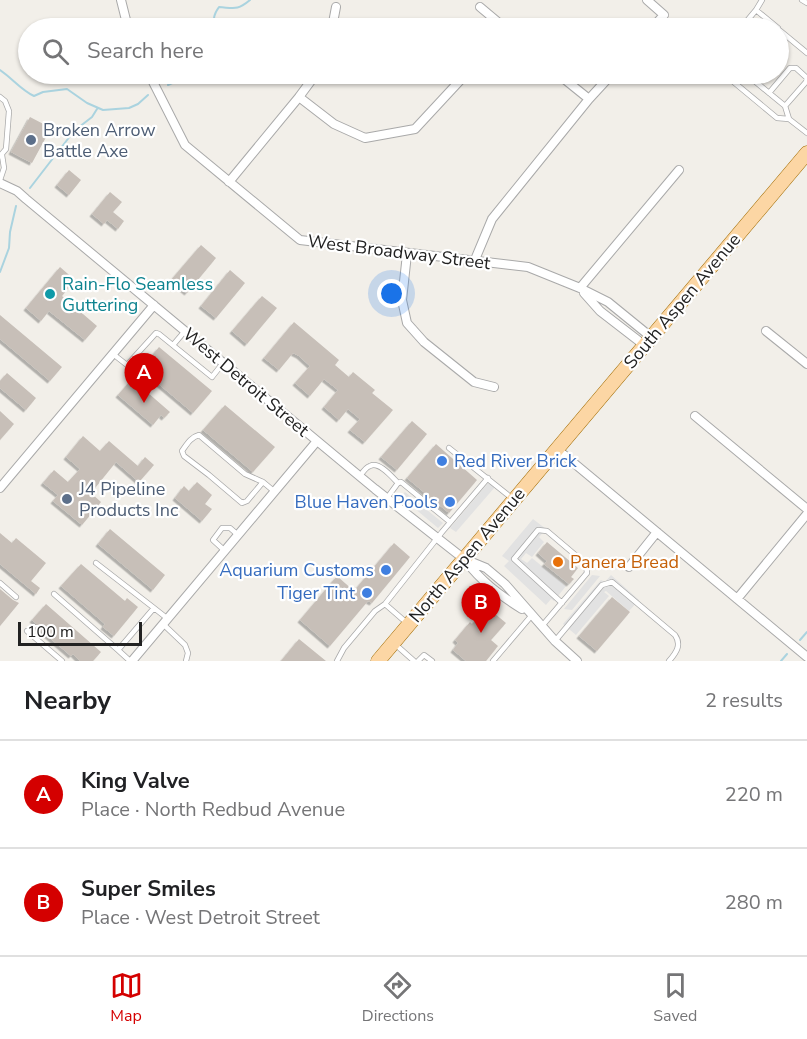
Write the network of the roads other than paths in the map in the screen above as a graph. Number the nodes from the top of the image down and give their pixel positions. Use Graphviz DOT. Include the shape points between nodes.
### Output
graph roads {
  1 [pos="121,0"];
  2 [pos="647,0"];
  3 [pos="762,0"];
  4 [pos="802,0"];
  5 [pos="807,3"];
  6 [pos="480,6"];
  7 [pos="336,7"];
  8 [pos="756,10"];
  9 [pos="126,18"];
  10 [pos="334,18"];
  11 [pos="494,18"];
  12 [pos="661,18"];
  13 [pos="749,18"];
  14 [pos="765,18"];
  15 [pos="789,38"];
  16 [pos="807,53"];
  17 [pos="789,69"];
  18 [pos="154,84"];
  19 [pos="309,84"];
  20 [pos="457,84"];
  21 [pos="570,84"];
  22 [pos="603,84"];
  23 [pos="736,84"];
  24 [pos="758,84"];
  25 [pos="777,84"];
  26 [pos="769,93"];
  27 [pos="0,97"];
  28 [pos="299,97"];
  29 [pos="589,99"];
  30 [pos="785,106"];
  31 [pos="789,119"];
  32 [pos="807,133"];
  33 [pos="807,153"];
  34 [pos="1,155"];
  35 [pos="679,170"];
  36 [pos="0,181"];
  37 [pos="229,182"];
  38 [pos="407,254"];
  39 [pos="474,262"];
  40 [pos="579,288"];
  41 [pos="154,305"];
  42 [pos="184,331"];
  43 [pos="766,331"];
  44 [pos="647,341"];
  45 [pos="173,345"];
  46 [pos="113,354"];
  47 [pos="224,363"];
  48 [pos="807,364"];
  49 [pos="494,387"];
  50 [pos="695,416"];
  51 [pos="317,441"];
  52 [pos="449,448"];
  53 [pos="557,449"];
  54 [pos="360,476"];
  55 [pos="488,478"];
  56 [pos="262,482"];
  57 [pos="398,483"];
  58 [pos="0,488"];
  59 [pos="275,492"];
  60 [pos="387,498"];
  61 [pos="514,500"];
  62 [pos="807,509"];
  63 [pos="807,514"];
  64 [pos="450,522"];
  65 [pos="657,532"];
  66 [pos="238,535"];
  67 [pos="437,539"];
  68 [pos="225,550"];
  69 [pos="464,559"];
  70 [pos="96,562"];
  71 [pos="628,567"];
  72 [pos="0,583"];
  73 [pos="54,594"];
  74 [pos="16,597"];
  75 [pos="737,599"];
  76 [pos="562,603"];
  77 [pos="385,604"];
  78 [pos="154,608"];
  79 [pos="532,615"];
  80 [pos="165,621"];
  81 [pos="408,625"];
  82 [pos="542,626"];
  83 [pos="27,631"];
  84 [pos="555,641"];
  85 [pos="393,643"];
  86 [pos="118,650"];
  87 [pos="807,657"];
  88 [pos="340,660"];
  89 [pos="62,661"];
  90 [pos="131,661"];
  91 [pos="186,661"];
  92 [pos="378,661"];
  93 [pos="416,661"];
  94 [pos="432,661"];
  95 [pos="493,661"];
  96 [pos="577,661"];
  97 [pos="669,661"];
  1 -- 9 [label="street"];
  2 -- 12 [label="street" via="664,15"];
  3 -- 8 [label="lane"];
  4 -- 5 [label="lane"];
  6 -- 11 [label="street"];
  7 -- 10 [label="street"];
  8 -- 13 [label="lane"];
  8 -- 14 [label="lane"];
  15 -- 16 [label="lane"];
  17 -- 30 [label="lane" via="796,68 807,82"];
  18 -- 37 [label="street, West Broadway Street" via="185,145"];
  19 -- 28 [label="street"];
  20 -- 28 [label="street" via="415,129 365,138 334,124"];
  21 -- 29 [label="street"];
  22 -- 29 [label="street"];
  23 -- 31 [label="lane" via="777,118"];
  24 -- 26 [label="lane"];
  25 -- 26 [label="lane"];
  26 -- 30 [label="lane"];
  27 -- 34 [label="lane" via="9,111 6,149"];
  28 -- 37 [label="street"];
  29 -- 39 [label="street" via="492,219"];
  30 -- 31 [label="lane"];
  31 -- 32 [label="lane"];
  33 -- 44 [label="main road, South Aspen Avenue"];
  34 -- 36 [label="lane" via="4,168"];
  35 -- 40 [label="street"];
  36 -- 41 [label="street, West Detroit Street"];
  37 -- 38 [label="street, West Broadway Street" via="300,240"];
  38 -- 39 [label="street, West Broadway Street"];
  38 -- 49 [label="street" via="402,300 407,323 424,342 474,382"];
  39 -- 40 [label="street, West Broadway Street" via="528,267"];
  40 -- 44 [label="street, West Broadway Street" via="608,302"];
  41 -- 42 [label="street, West Detroit Street"];
  41 -- 46 [label="street"];
  42 -- 45 [label="lane"];
  42 -- 47 [label="street, West Detroit Street"];
  43 -- 48 [label="street"];
  44 -- 53 [label="main road, South Aspen Avenue"];
  45 -- 46 [label="lane" via="156,333 127,365"];
  45 -- 47 [label="lane" via="212,377"];
  46 -- 58 [label="street"];
  47 -- 51 [label="street, West Detroit Street"];
  50 -- 62 [label="street"];
  51 -- 54 [label="street, West Detroit Street"];
  51 -- 59 [label="street"];
  52 -- 55 [label="lane"];
  53 -- 61 [label="main road, North Aspen Avenue"];
  53 -- 65 [label="street"];
  54 -- 57 [label="lane" via="368,466 375,465"];
  54 -- 60 [label="street, West Detroit Street"];
  55 -- 61 [label="lane"];
  55 -- 64 [label="lane"];
  56 -- 56 [label="lane" via="245,474 199,435 182,451 242,503"];
  56 -- 59 [label="lane"];
  57 -- 60 [label="lane"];
  57 -- 64 [label="lane"];
  59 -- 66 [label="street"];
  60 -- 67 [label="street, West Detroit Street"];
  61 -- 69 [label="main road, North Aspen Avenue"];
  63 -- 75 [label="street"];
  64 -- 67 [label="lane"];
  65 -- 71 [label="street"];
  65 -- 75 [label="street"];
  66 -- 68 [label="street"];
  66 -- 68 [label="lane" via="230,528 222,528 213,540"];
  67 -- 69 [label="street, West Detroit Street"];
  67 -- 77 [label="lane"];
  68 -- 80 [label="street"];
  69 -- 79 [label="street, West Detroit Street" via="497,593"];
  69 -- 81 [label="main road, North Aspen Avenue"];
  70 -- 78 [label="lane"];
  72 -- 74 [label="lane"];
  73 -- 86 [label="lane"];
  75 -- 87 [label="street"];
  76 -- 76 [label="lane" via="587,573 586,564 547,531 538,530 514,559"];
  76 -- 82 [label="lane"];
  77 -- 81 [label="lane"];
  77 -- 88 [label="lane" via="344,648"];
  78 -- 80 [label="lane"];
  78 -- 86 [label="lane"];
  79 -- 82 [label="street, West Detroit Street"];
  79 -- 95 [label="lane"];
  80 -- 90 [label="street"];
  80 -- 91 [label="lane" via="185,645"];
  81 -- 85 [label="main road, North Aspen Avenue"];
  82 -- 84 [label="street, West Detroit Street"];
  83 -- 89 [label="lane"];
  84 -- 96 [label="street, West Detroit Street"];
  84 -- 97 [label="lane" via="602,585 612,582 675,635 678,649"];
  85 -- 92 [label="main road, North Aspen Avenue"];
  85 -- 93 [label="lane"];
  86 -- 90 [label="lane"];
  93 -- 94 [label="lane" via="424,655"];
}
